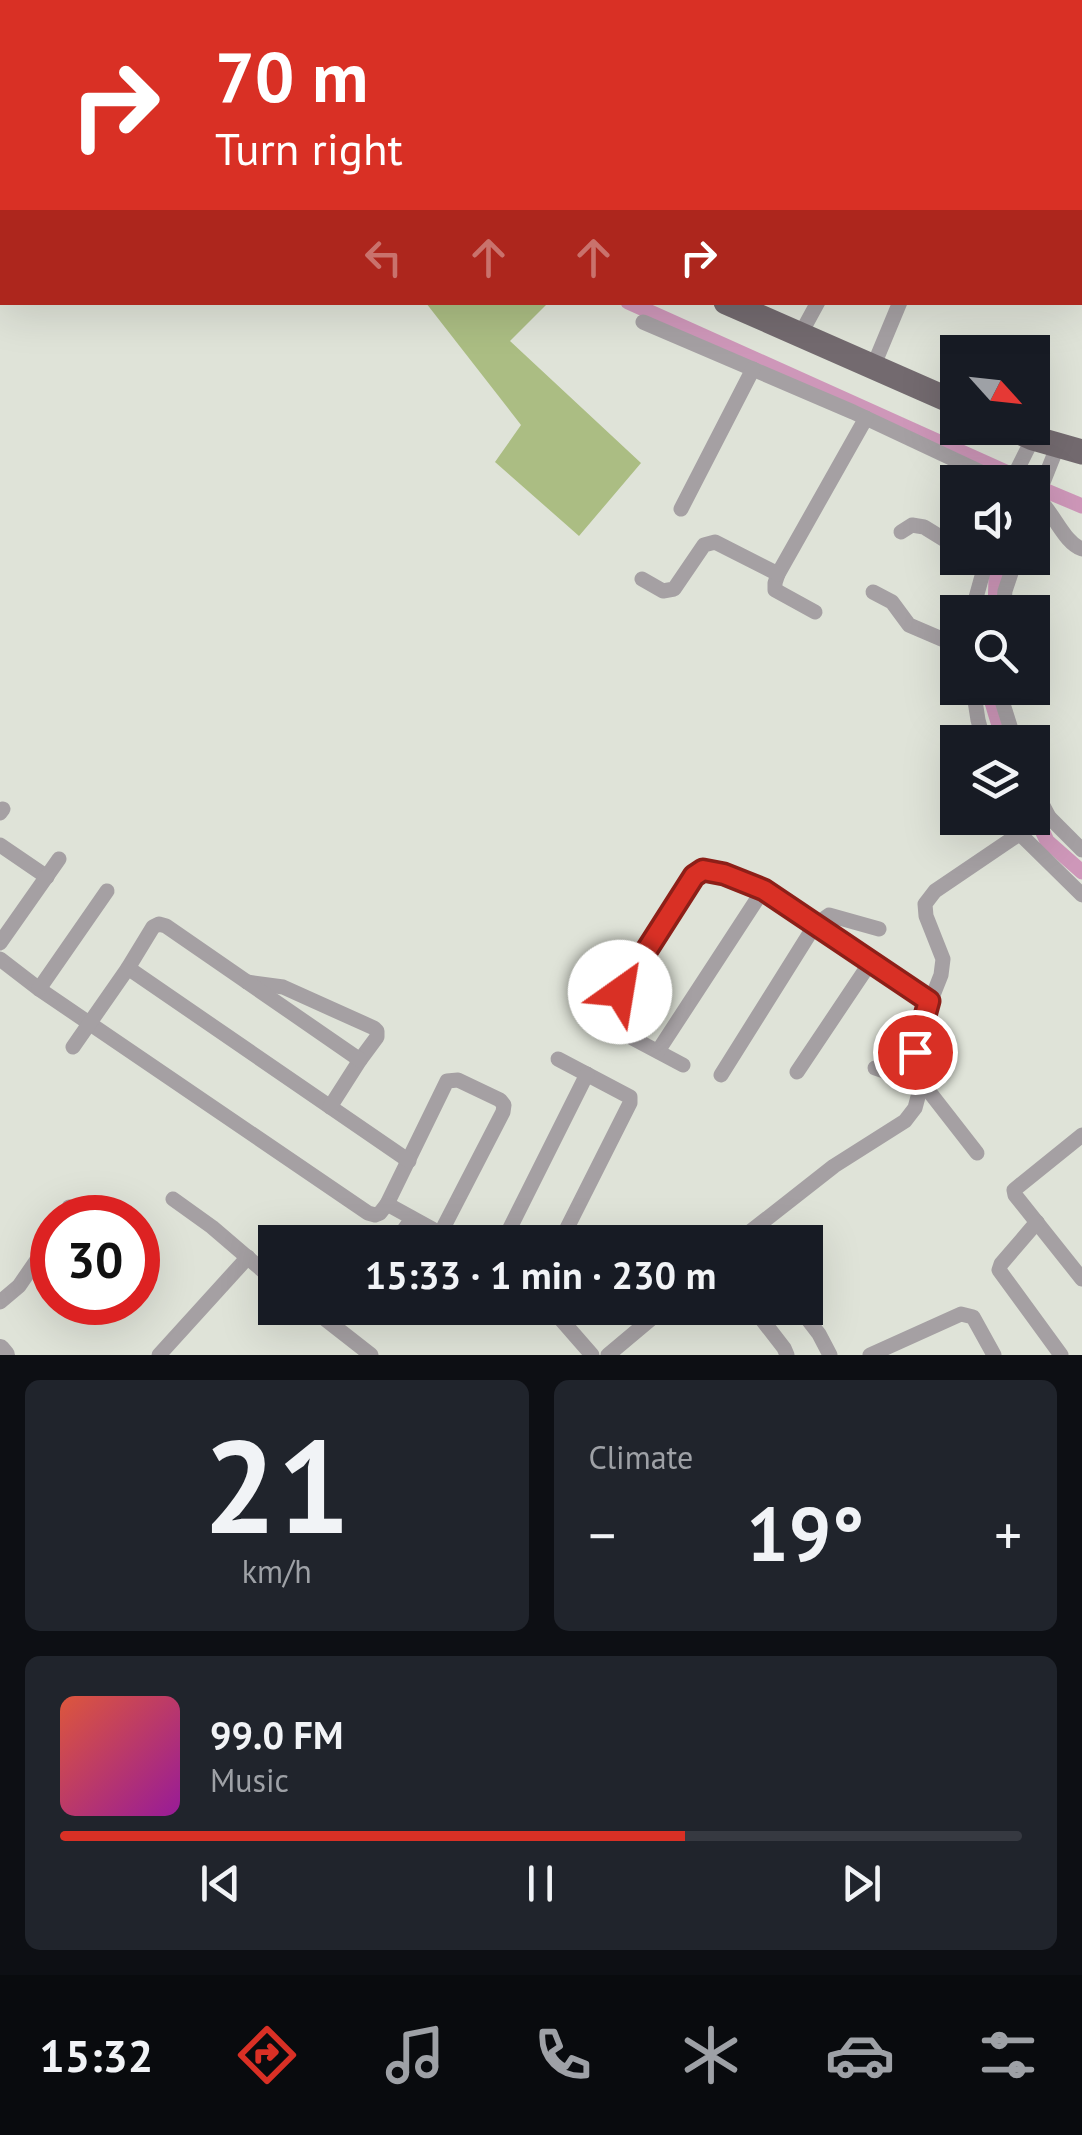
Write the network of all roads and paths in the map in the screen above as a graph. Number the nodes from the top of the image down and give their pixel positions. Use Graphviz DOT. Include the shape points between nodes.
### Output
graph roads {
  1 [pos="733,305"];
  2 [pos="816,305"];
  3 [pos="899,305"];
  4 [pos="643,322"];
  5 [pos="800,335"];
  6 [pos="873,367"];
  7 [pos="753,369"];
  8 [pos="940,396"];
  9 [pos="866,418"];
  10 [pos="1044,445"];
  11 [pos="971,465"];
  12 [pos="1025,465"];
  13 [pos="681,509"];
  14 [pos="1050,513"];
  15 [pos="901,532"];
  16 [pos="940,537"];
  17 [pos="1082,549"];
  18 [pos="778,574"];
  19 [pos="642,578"];
  20 [pos="873,592"];
  21 [pos="815,612"];
  22 [pos="940,638"];
  23 [pos="1050,822"];
  24 [pos="1019,835"];
  25 [pos="1026,835"];
  26 [pos="0,845"];
  27 [pos="1082,850"];
  28 [pos="59,859"];
  29 [pos="47,877"];
  30 [pos="764,890"];
  31 [pos="107,891"];
  32 [pos="1082,894"];
  33 [pos="0,914"];
  34 [pos="15,924"];
  35 [pos="815,925"];
  36 [pos="879,929"];
  37 [pos="0,943"];
  38 [pos="0,958"];
  39 [pos="870,962"];
  40 [pos="128,968"];
  41 [pos="244,982"];
  42 [pos="39,989"];
  43 [pos="929,1001"];
  44 [pos="585,1016"];
  45 [pos="602,1022"];
  46 [pos="90,1023"];
  47 [pos="74,1046"];
  48 [pos="658,1051"];
  49 [pos="360,1060"];
  50 [pos="558,1060"];
  51 [pos="683,1066"];
  52 [pos="876,1068"];
  53 [pos="796,1072"];
  54 [pos="587,1074"];
  55 [pos="721,1075"];
  56 [pos="917,1076"];
  57 [pos="330,1107"];
  58 [pos="1076,1140"];
  59 [pos="977,1153"];
  60 [pos="1082,1160"];
  61 [pos="409,1162"];
  62 [pos="173,1200"];
  63 [pos="387,1204"];
  64 [pos="412,1218"];
  65 [pos="1036,1222"];
  66 [pos="407,1225"];
  67 [pos="424,1225"];
  68 [pos="445,1225"];
  69 [pos="512,1225"];
  70 [pos="569,1225"];
  71 [pos="762,1225"];
  72 [pos="248,1257"];
  73 [pos="258,1266"];
  74 [pos="30,1270"];
  75 [pos="1082,1279"];
  76 [pos="0,1302"];
  77 [pos="343,1325"];
  78 [pos="566,1325"];
  79 [pos="645,1325"];
  80 [pos="766,1325"];
  81 [pos="813,1325"];
  82 [pos="0,1349"];
  83 [pos="614,1353"];
  84 [pos="5,1355"];
  85 [pos="159,1355"];
  86 [pos="371,1355"];
  87 [pos="592,1355"];
  88 [pos="787,1355"];
  89 [pos="830,1355"];
  90 [pos="870,1355"];
  91 [pos="994,1355"];
  92 [pos="1061,1355"];
  1 -- 5 [label="main road"];
  2 -- 5 [label="street"];
  3 -- 6 [label="street"];
  4 -- 7 [label="street"];
  5 -- 6 [label="main road"];
  6 -- 8 [label="main road"];
  7 -- 9 [label="street"];
  7 -- 13 [label="street"];
  9 -- 11 [label="street"];
  9 -- 18 [label="street"];
  10 -- 12 [label="street"];
  14 -- 17 [label="street" via="1068,542"];
  15 -- 16 [label="street" via="912,525"];
  18 -- 19 [label="street" via="710,542 674,589 663,591"];
  18 -- 21 [label="street" via="778,593"];
  20 -- 22 [label="street" via="892,602 909,625"];
  23 -- 27 [label="street"];
  24 -- 43 [label="street" via="925,904 943,960"];
  25 -- 32 [label="street"];
  26 -- 29 [label="street"];
  28 -- 29 [label="street"];
  29 -- 34 [label="street"];
  30 -- 35 [label="street"];
  30 -- 45 [label="street" via="724,874 703,870 694,876"];
  30 -- 48 [label="street"];
  31 -- 42 [label="street"];
  33 -- 34 [label="street"];
  34 -- 37 [label="street"];
  35 -- 36 [label="street" via="829,915"];
  35 -- 39 [label="street"];
  35 -- 55 [label="street"];
  38 -- 42 [label="street"];
  39 -- 43 [label="street"];
  39 -- 53 [label="street"];
  40 -- 41 [label="street" via="159,924"];
  40 -- 46 [label="street"];
  40 -- 57 [label="street"];
  41 -- 49 [label="street"];
  41 -- 49 [label="street" via="284,987 374,1028 377,1037"];
  42 -- 46 [label="street"];
  43 -- 56 [label="street" via="915,1052"];
  44 -- 45 [label="street"];
  45 -- 48 [label="street"];
  46 -- 47 [label="street"];
  46 -- 63 [label="street" via="368,1213 380,1213"];
  48 -- 51 [label="street"];
  49 -- 57 [label="street"];
  50 -- 54 [label="street"];
  52 -- 56 [label="street"];
  54 -- 69 [label="street"];
  54 -- 70 [label="street" via="626,1094 630,1103"];
  56 -- 59 [label="street"];
  56 -- 71 [label="street" via="915,1108 904,1122 834,1166"];
  57 -- 61 [label="street"];
  58 -- 60 [label="street"];
  58 -- 65 [label="street" via="1014,1190"];
  61 -- 63 [label="street"];
  61 -- 68 [label="street" via="447,1081 458,1080 504,1105"];
  62 -- 72 [label="street"];
  63 -- 64 [label="street"];
  64 -- 66 [label="street"];
  64 -- 67 [label="street"];
  65 -- 75 [label="street"];
  65 -- 92 [label="street" via="999,1270"];
  72 -- 73 [label="street"];
  72 -- 85 [label="street"];
  74 -- 76 [label="street"];
  77 -- 86 [label="street"];
  78 -- 87 [label="street"];
  79 -- 83 [label="street"];
  80 -- 88 [label="street"];
  81 -- 89 [label="street"];
  82 -- 84 [label="street"];
  90 -- 91 [label="street" via="961,1314 973,1317"];
}
